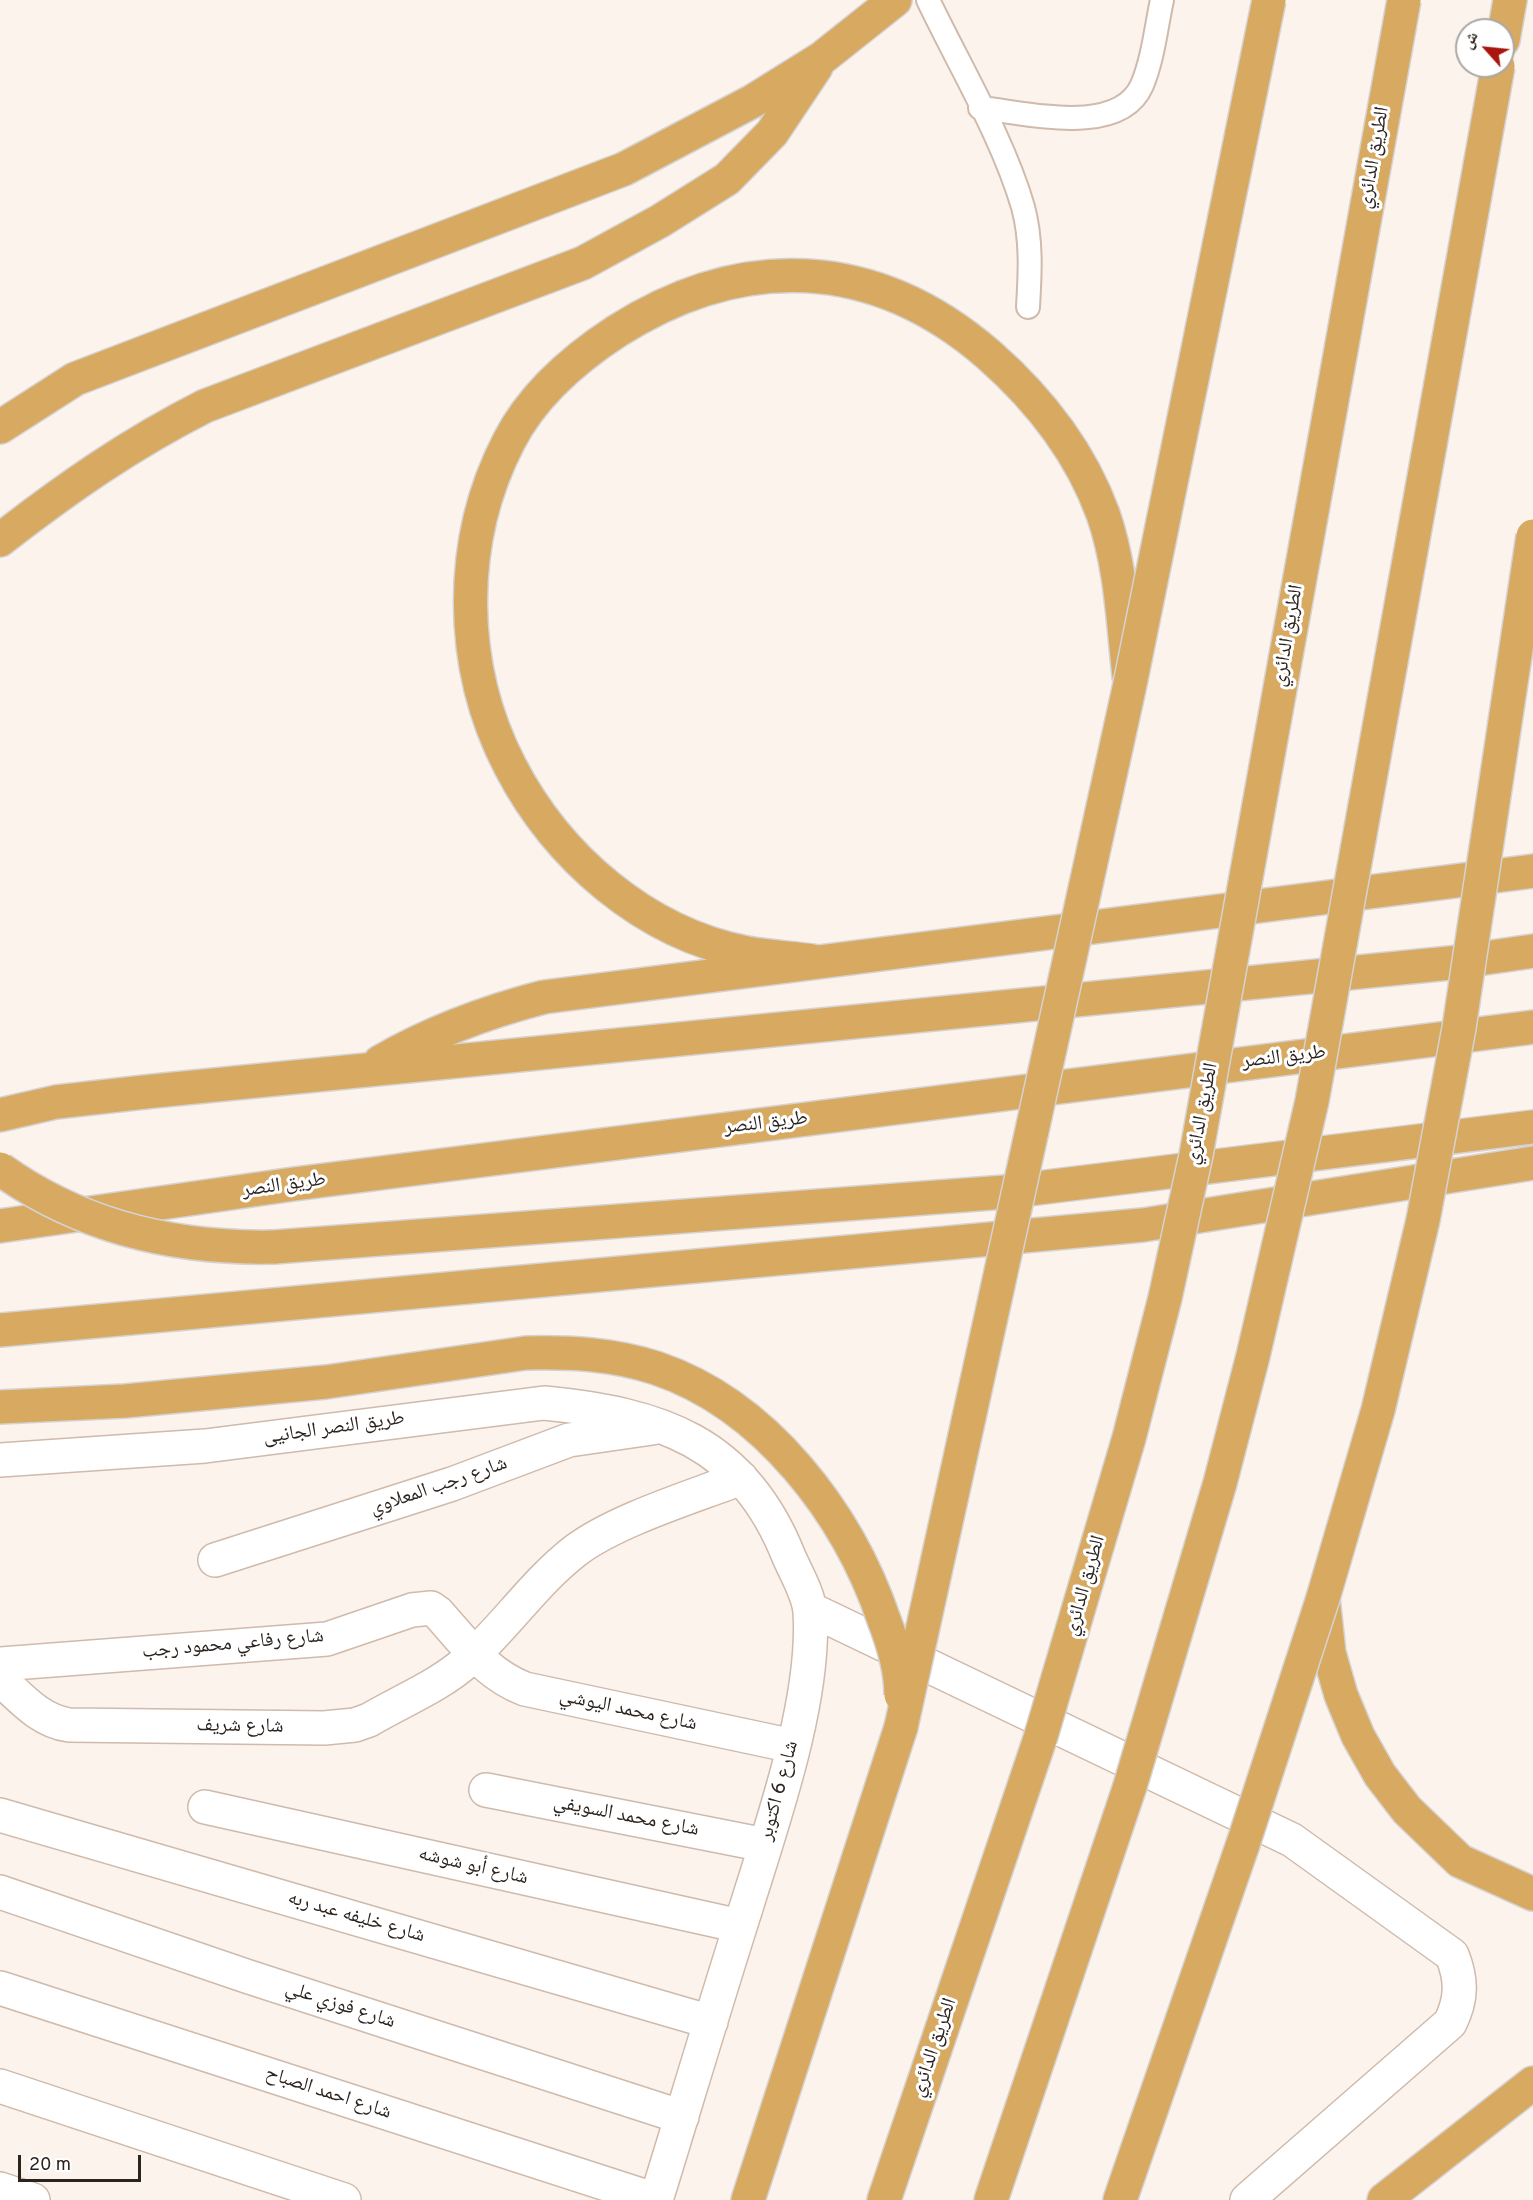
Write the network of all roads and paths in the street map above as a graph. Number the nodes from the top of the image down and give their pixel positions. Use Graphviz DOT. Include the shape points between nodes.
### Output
graph roads {
  1 [pos="895,0"];
  2 [pos="928,0"];
  3 [pos="1162,0"];
  4 [pos="1269,0"];
  5 [pos="1404,0"];
  6 [pos="1510,0"];
  7 [pos="1507,18"];
  8 [pos="822,58"];
  9 [pos="1496,78"];
  10 [pos="980,108"];
  11 [pos="1028,307"];
  12 [pos="0,427"];
  13 [pos="1533,536"];
  14 [pos="0,540"];
  15 [pos="1130,684"];
  16 [pos="1533,871"];
  17 [pos="1533,951"];
  18 [pos="813,961"];
  19 [pos="1533,1026"];
  20 [pos="367,1070"];
  21 [pos="0,1115"];
  22 [pos="1533,1127"];
  23 [pos="1533,1163"];
  24 [pos="0,1169"];
  25 [pos="0,1226"];
  26 [pos="0,1330"];
  27 [pos="0,1407"];
  28 [pos="665,1426"];
  29 [pos="0,1460"];
  30 [pos="741,1478"];
  31 [pos="215,1560"];
  32 [pos="1323,1598"];
  33 [pos="810,1610"];
  34 [pos="475,1654"];
  35 [pos="0,1664"];
  36 [pos="0,1679"];
  37 [pos="901,1727"];
  38 [pos="793,1746"];
  39 [pos="486,1790"];
  40 [pos="205,1807"];
  41 [pos="0,1815"];
  42 [pos="765,1845"];
  43 [pos="0,1892"];
  44 [pos="1533,1894"];
  45 [pos="740,1926"];
  46 [pos="0,1988"];
  47 [pos="711,2022"];
  48 [pos="1533,2083"];
  49 [pos="0,2086"];
  50 [pos="682,2117"];
  51 [pos="0,2189"];
  52 [pos="33,2200"];
  53 [pos="344,2200"];
  54 [pos="656,2200"];
  55 [pos="748,2200"];
  56 [pos="884,2200"];
  57 [pos="991,2200"];
  58 [pos="1120,2200"];
  59 [pos="1247,2200"];
  60 [pos="1384,2200"];
  1 -- 8 [label="highway"];
  2 -- 10 [label="lane"];
  3 -- 10 [label="lane" via="1141,88 1126,105 1106,116 1083,119"];
  4 -- 15 [label="highway, bridge"];
  5 -- 56 [label="highway, الطريق الدائري, bridge" via="1193,1166 1165,1298 1129,1438 1040,1739"];
  6 -- 7 [label="highway"];
  8 -- 12 [label="highway" via="753,101 624,169 75,379"];
  8 -- 14 [label="highway" via="772,133 742,164 726,179 660,221 573,267 206,406 91,471"];
  9 -- 57 [label="highway, bridge" via="1312,1101 1253,1356 1220,1483 1130,1786"];
  10 -- 11 [label="lane" via="1023,209 1031,260"];
  13 -- 32 [label="highway, bridge" via="1459,1028 1423,1220 1378,1410"];
  15 -- 18 [label="highway" via="1117,568 1103,514 1080,464 1050,417 1012,376 970,339 928,311 873,287 834,278 784,274 734,281 686,296 634,321 585,352 543,391 510,438 487,490 473,546 470,603 477,672 495,738 526,798 568,852 621,897 690,935 745,952"];
  15 -- 37 [label="highway, bridge"];
  16 -- 18 [label="highway"];
  17 -- 20 [label="highway" via="1450,963"];
  18 -- 20 [label="highway" via="544,997 453,1026"];
  19 -- 25 [label="highway, طريق النصر" via="294,1184"];
  20 -- 21 [label="highway" via="56,1102"];
  22 -- 24 [label="highway, bridge" via="1005,1192 274,1248 225,1248 129,1232 50,1200"];
  23 -- 26 [label="highway" via="1143,1225"];
  27 -- 37 [label="highway, bridge" via="125,1401 326,1382 526,1353 571,1352 615,1357 657,1368 698,1386 735,1410 771,1440 830,1511 855,1551 891,1638 901,1683"];
  28 -- 29 [label="street, طريق النصر الجانيى" via="597,1408 544,1403 205,1446"];
  28 -- 30 [label="street, شارع 6 اكتوبر" via="710,1449"];
  28 -- 31 [label="street, شارع رجب المعلاوي" via="569,1440 452,1484"];
  30 -- 33 [label="street, شارع 6 اكتوبر" via="779,1532"];
  30 -- 34 [label="street" via="610,1530 576,1550 551,1571"];
  32 -- 44 [label="highway" via="1329,1653 1341,1695 1380,1775 1407,1810 1460,1861"];
  32 -- 58 [label="highway, bridge"];
  33 -- 38 [label="street, شارع 6 اكتوبر" via="808,1671"];
  33 -- 59 [label="street" via="1292,1840 1452,1956 1461,1986 1450,2023"];
  34 -- 35 [label="street, شارع رفاعي محمود رجب" via="438,1613 422,1607 327,1639"];
  34 -- 36 [label="street, شارع شريف" via="455,1671 369,1720 331,1727 69,1725 37,1712"];
  34 -- 38 [label="street, شارع محمد اليوشي" via="489,1671 525,1689"];
  37 -- 55 [label="highway"];
  38 -- 42 [label="street, شارع 6 اكتوبر"];
  39 -- 42 [label="street, شارع محمد السويفي"];
  40 -- 45 [label="street, شارع أبو شوشه"];
  41 -- 47 [label="street, شارع خليفه عبد ربه"];
  42 -- 45 [label="street, شارع 6 اكتوبر"];
  43 -- 50 [label="street, شارع فوزي علي"];
  45 -- 47 [label="street, شارع 6 اكتوبر"];
  46 -- 54 [label="street, شارع احمد الصباح"];
  47 -- 50 [label="street, شارع 6 اكتوبر"];
  48 -- 60 [label="highway"];
  49 -- 53 [label="street"];
  50 -- 54 [label="street, شارع 6 اكتوبر"];
  51 -- 52 [label="street"];
}
